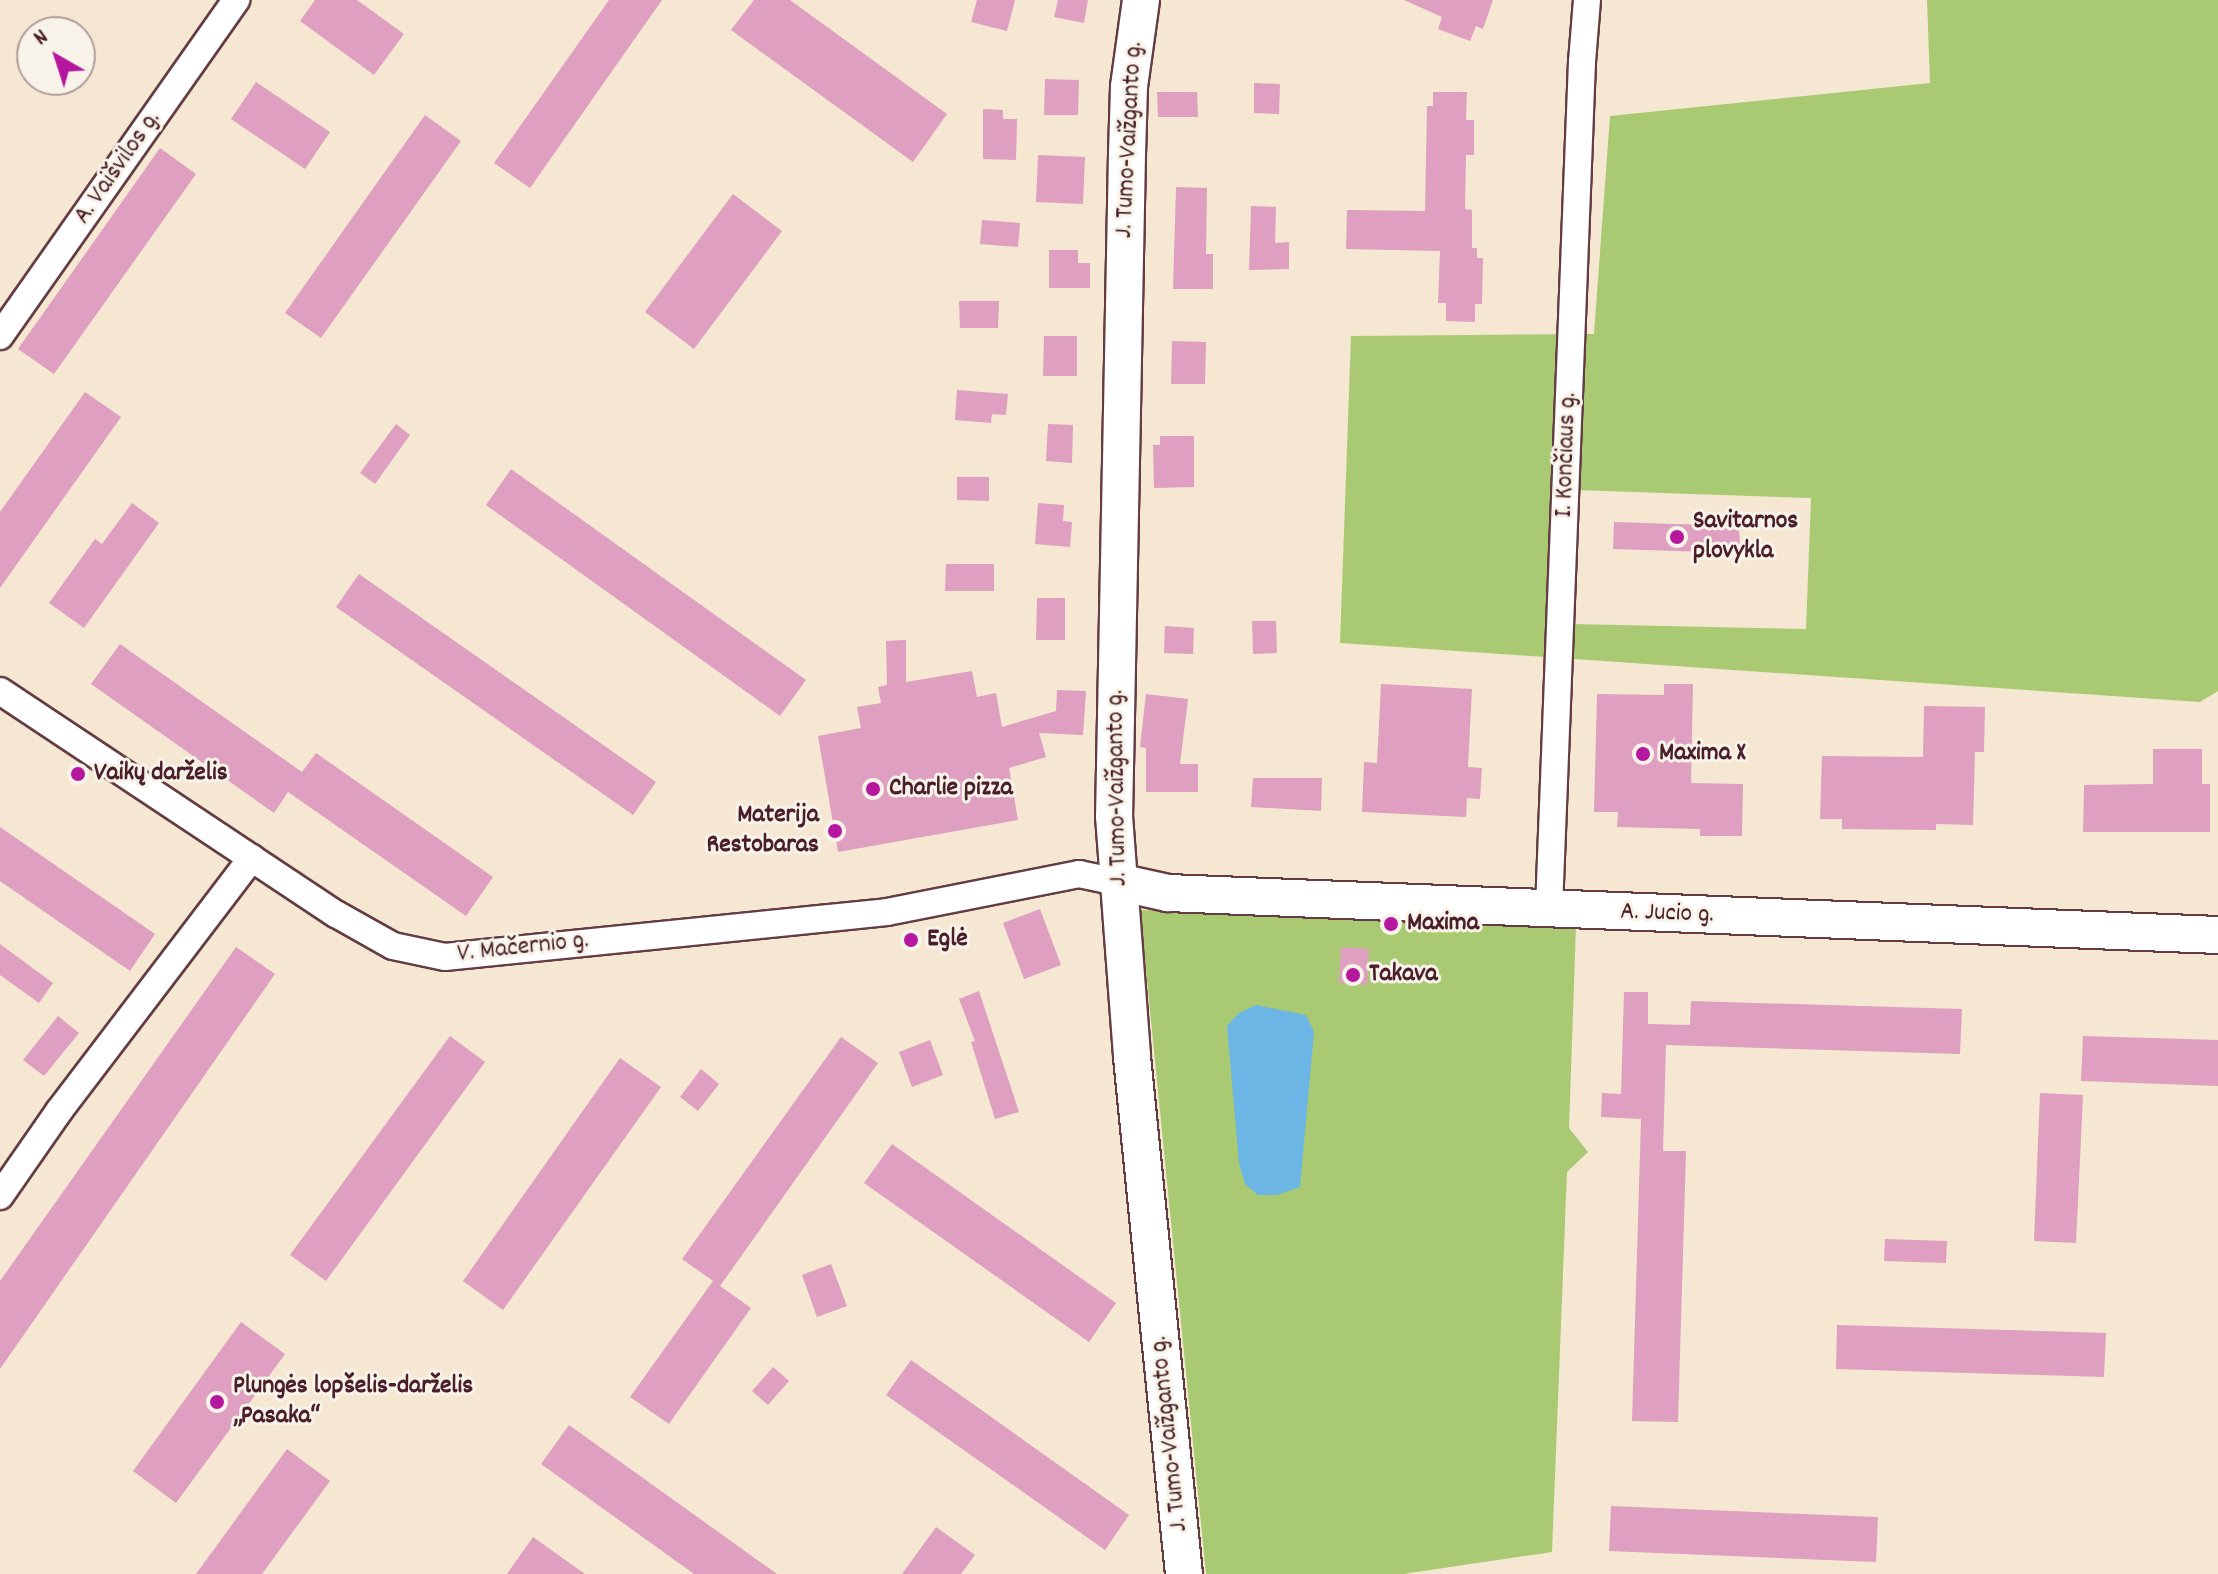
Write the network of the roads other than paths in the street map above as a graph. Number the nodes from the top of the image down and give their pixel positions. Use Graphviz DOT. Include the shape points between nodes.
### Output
graph roads {
  1 [pos="236,0"];
  2 [pos="1141,0"];
  3 [pos="1587,0"];
  4 [pos="0,336"];
  5 [pos="0,691"];
  6 [pos="252,858"];
  7 [pos="1118,882"];
  8 [pos="1549,909"];
  9 [pos="2218,935"];
  10 [pos="0,1196"];
  11 [pos="1184,1574"];
  1 -- 4 [label="street, A. Vaišvilos g."];
  2 -- 7 [label="main road, J. Tumo-Vaižganto g." via="1129,87 1127,154 1114,816"];
  3 -- 8 [label="street, I. Končiaus g."];
  5 -- 6 [label="street, V. Mačernio g."];
  6 -- 7 [label="street, V. Mačernio g." via="393,946 445,957 887,912 1079,874"];
  6 -- 10 [label="street"];
  7 -- 8 [label="main road, A. Jucio g." via="1168,893"];
  7 -- 11 [label="main road, J. Tumo-Vaižganto g."];
  8 -- 9 [label="main road, A. Jucio g."];
}
